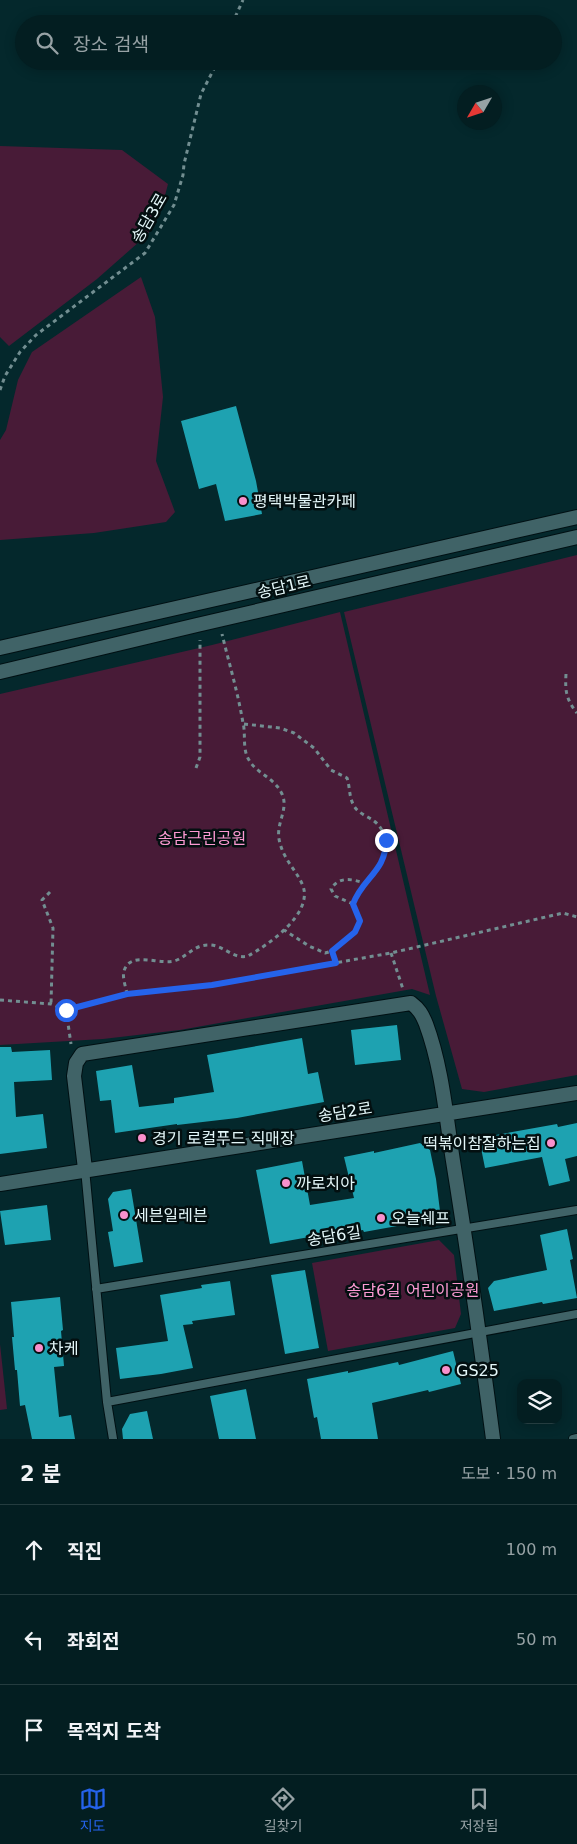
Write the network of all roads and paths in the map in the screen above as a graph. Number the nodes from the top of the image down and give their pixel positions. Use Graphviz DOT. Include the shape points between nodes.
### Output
graph roads {
  1 [pos="243,0"];
  2 [pos="236,15"];
  3 [pos="213,70"];
  4 [pos="0,390"];
  5 [pos="577,517"];
  6 [pos="577,537"];
  7 [pos="197,625"];
  8 [pos="222,633"];
  9 [pos="0,648"];
  10 [pos="0,672"];
  11 [pos="566,674"];
  12 [pos="577,712"];
  13 [pos="244,724"];
  14 [pos="196,768"];
  15 [pos="364,883"];
  16 [pos="50,892"];
  17 [pos="353,904"];
  18 [pos="577,918"];
  19 [pos="284,930"];
  20 [pos="332,951"];
  21 [pos="391,953"];
  22 [pos="336,963"];
  23 [pos="127,994"];
  24 [pos="405,994"];
  25 [pos="0,1000"];
  26 [pos="52,1004"];
  27 [pos="66,1010"];
  28 [pos="72,1047"];
  29 [pos="577,1093"];
  30 [pos="445,1115"];
  31 [pos="84,1169"];
  32 [pos="0,1184"];
  33 [pos="577,1210"];
  34 [pos="464,1228"];
  35 [pos="96,1289"];
  36 [pos="577,1314"];
  37 [pos="479,1333"];
  38 [pos="107,1402"];
  39 [pos="577,1438"];
  40 [pos="113,1439"];
  41 [pos="493,1439"];
  42 [pos="573,1439"];
  1 -- 2 [label="path"];
  3 -- 4 [label="path, 송담3로" via="201,94 174,205 145,253 36,335 20,352"];
  5 -- 9 [label="street, 송담1로"];
  6 -- 7 [label="street, 송담1로"];
  7 -- 10 [label="street, 송담1로"];
  7 -- 14 [label="path" via="200,636 200,758"];
  8 -- 13 [label="path"];
  11 -- 12 [label="path" via="568,702"];
  13 -- 15 [label="path" via="294,733 314,748 331,770 347,778 356,810 379,826 386,840 378,869"];
  13 -- 19 [label="path" via="249,760 275,783 285,800 278,833 280,846 305,895 296,916"];
  15 -- 17 [label="path"];
  15 -- 17 [label="path" via="341,880 331,889 335,896"];
  16 -- 26 [label="path" via="42,900 53,928"];
  17 -- 20 [label="path" via="360,921 355,932"];
  18 -- 21 [label="path" via="563,913"];
  19 -- 20 [label="path" via="309,946"];
  19 -- 23 [label="path" via="245,957 208,944 177,960 136,960 123,972"];
  20 -- 22 [label="path"];
  21 -- 22 [label="path"];
  21 -- 24 [label="path"];
  22 -- 23 [label="path" via="212,985"];
  23 -- 27 [label="path"];
  25 -- 26 [label="path"];
  26 -- 27 [label="path"];
  27 -- 28 [label="path"];
  29 -- 30 [label="street, 송담2로"];
  30 -- 31 [label="street, 송담2로"];
  30 -- 31 [label="street" via="433,1046 419,1009 411,1003 82,1054 76,1063 74,1076"];
  30 -- 34 [label="street"];
  31 -- 32 [label="street, 송담2로"];
  31 -- 35 [label="lane"];
  33 -- 34 [label="lane, 송담6길"];
  34 -- 35 [label="lane, 송담6길"];
  34 -- 37 [label="street"];
  35 -- 38 [label="lane"];
  36 -- 37 [label="lane"];
  37 -- 38 [label="lane"];
  37 -- 41 [label="street"];
  38 -- 40 [label="lane"];
  39 -- 42 [label="lane"];
}
